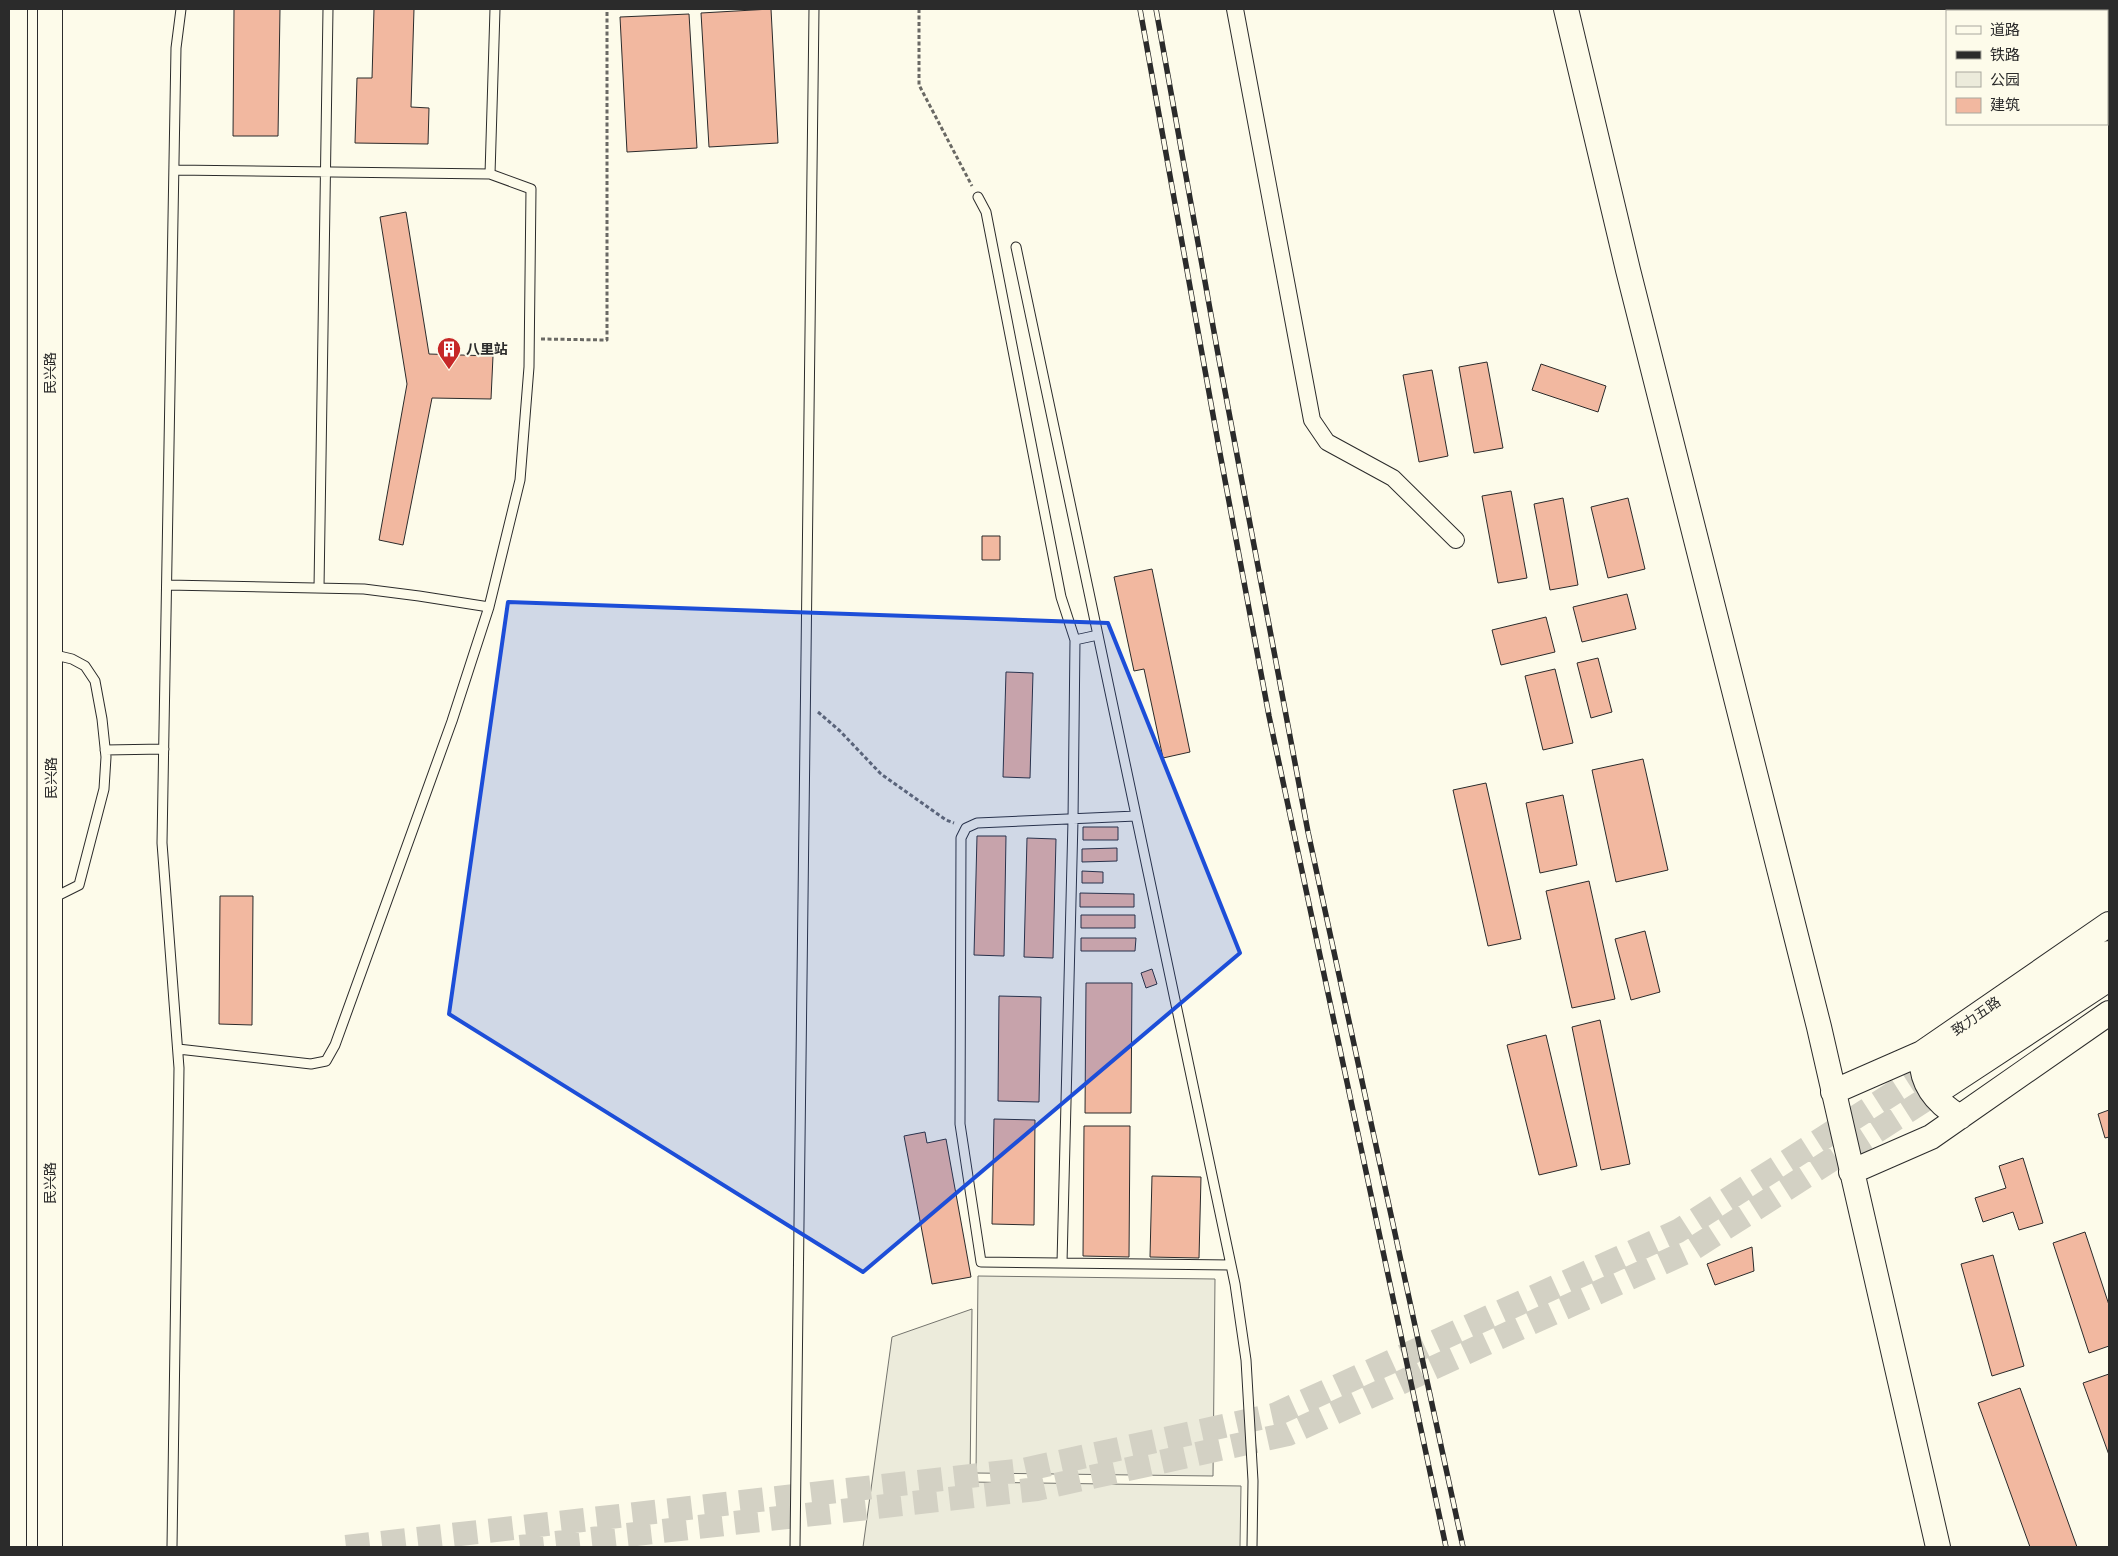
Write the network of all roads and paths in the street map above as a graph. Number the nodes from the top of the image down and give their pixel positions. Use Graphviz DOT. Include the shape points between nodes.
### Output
graph roads {
  1 [pos="181,9"];
  2 [pos="328,9"];
  3 [pos="495,9"];
  4 [pos="607,9"];
  5 [pos="814,9"];
  6 [pos="919,9"];
  7 [pos="1235,9"];
  8 [pos="1566,9"];
  9 [pos="50,14"];
  10 [pos="13,15"];
  11 [pos="174,170"];
  12 [pos="326,172"];
  13 [pos="490,174"];
  14 [pos="978,197"];
  15 [pos="1016,247"];
  16 [pos="530,339"];
  17 [pos="1456,540"];
  18 [pos="167,585"];
  19 [pos="319,588"];
  20 [pos="489,607"];
  21 [pos="1098,635"];
  22 [pos="1075,640"];
  23 [pos="12,653"];
  24 [pos="51,654"];
  25 [pos="806,701"];
  26 [pos="164,749"];
  27 [pos="105,750"];
  28 [pos="1136,816"];
  29 [pos="1073,820"];
  30 [pos="966,828"];
  31 [pos="50,899"];
  32 [pos="2109,924"];
  33 [pos="2109,953"];
  34 [pos="2109,980"];
  35 [pos="2109,1013"];
  36 [pos="178,1048"];
  37 [pos="1933,1070"];
  38 [pos="1833,1092"];
  39 [pos="1960,1117"];
  40 [pos="1851,1172"];
  41 [pos="1062,1263"];
  42 [pos="1231,1265"];
  43 [pos="14,1547"];
  44 [pos="50,1547"];
  45 [pos="172,1547"];
  46 [pos="795,1547"];
  47 [pos="1252,1547"];
  48 [pos="1938,1547"];
  1 -- 11 [label="lane" via="176,48"];
  2 -- 12 [label="lane"];
  3 -- 13 [label="lane"];
  4 -- 16 [label="path" via="607,340"];
  5 -- 25 [label="lane"];
  6 -- 14 [label="path" via="919,85"];
  7 -- 17 [label="street" via="1312,420 1327,442 1393,478"];
  8 -- 38 [label="street"];
  9 -- 10 [label="street"];
  9 -- 24 [label="street, 民兴路"];
  10 -- 23 [label="street"];
  11 -- 12 [label="lane"];
  11 -- 18 [label="lane"];
  12 -- 13 [label="lane"];
  12 -- 19 [label="lane"];
  13 -- 16 [label="lane" via="531,189"];
  14 -- 22 [label="lane" via="986,212 1061,597"];
  15 -- 21 [label="lane"];
  16 -- 20 [label="lane" via="520,480"];
  18 -- 19 [label="lane"];
  18 -- 26 [label="lane"];
  19 -- 20 [label="lane" via="364,589"];
  20 -- 36 [label="lane" via="452,721 335,1045 326,1061 311,1064"];
  21 -- 22 [label="lane"];
  21 -- 28 [label="lane"];
  22 -- 29 [label="lane"];
  23 -- 24 [label="street"];
  23 -- 43 [label="street"];
  24 -- 27 [label="lane" via="85,666 95,681"];
  24 -- 31 [label="street, 民兴路"];
  25 -- 30 [label="path" via="881,774 946,820"];
  25 -- 46 [label="lane"];
  26 -- 27 [label="lane"];
  26 -- 36 [label="lane" via="162,843"];
  27 -- 31 [label="lane" via="104,789 79,885"];
  28 -- 29 [label="lane"];
  28 -- 42 [label="lane"];
  29 -- 30 [label="lane" via="977,823"];
  29 -- 41 [label="lane"];
  30 -- 41 [label="lane" via="961,838 960,1124 981,1262"];
  31 -- 44 [label="street, 民兴路"];
  32 -- 37 [label="street, 致力五路"];
  33 -- 37 [label="street"];
  34 -- 37 [label="street"];
  35 -- 39 [label="street"];
  36 -- 45 [label="lane"];
  37 -- 38 [label="street, 致力五路"];
  37 -- 39 [label="street" via="1921,1066 1929,1090 1938,1102"];
  38 -- 40 [label="street"];
  39 -- 40 [label="street" via="1931,1137"];
  40 -- 48 [label="street"];
  41 -- 42 [label="lane"];
  42 -- 47 [label="lane" via="1246,1360 1253,1481"];
}
